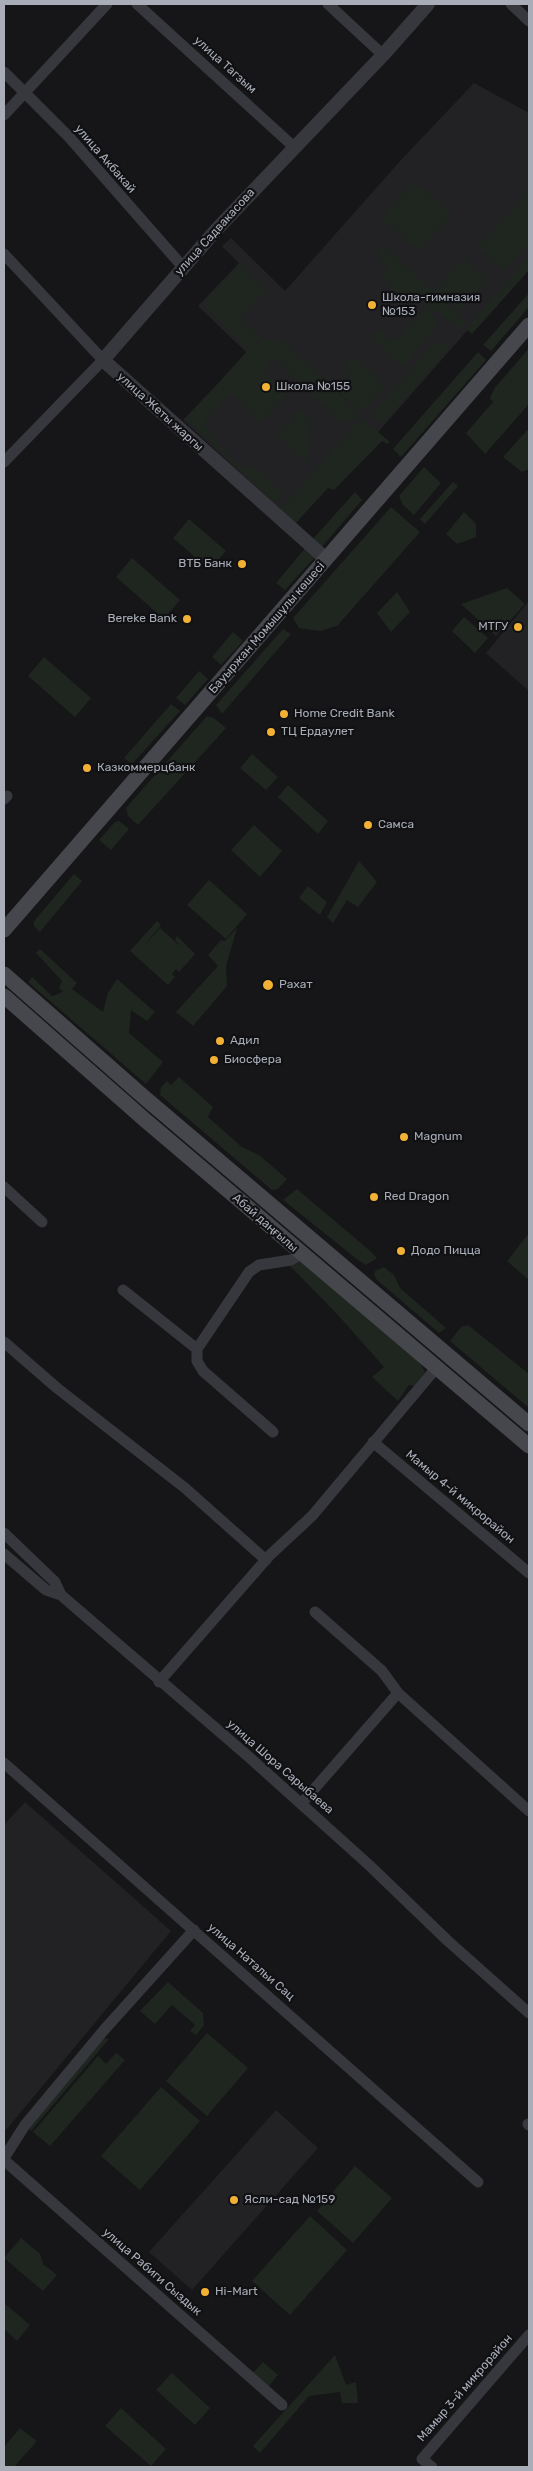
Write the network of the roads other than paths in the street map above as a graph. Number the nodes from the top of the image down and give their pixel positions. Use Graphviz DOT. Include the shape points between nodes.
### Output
graph roads {
  1 [pos="107,4"];
  2 [pos="137,4"];
  3 [pos="328,4"];
  4 [pos="428,4"];
  5 [pos="511,4"];
  6 [pos="529,21"];
  7 [pos="383,55"];
  8 [pos="4,72"];
  9 [pos="25,92"];
  10 [pos="4,115"];
  11 [pos="294,147"];
  12 [pos="4,254"];
  13 [pos="183,267"];
  14 [pos="529,325"];
  15 [pos="103,360"];
  16 [pos="5,457"];
  17 [pos="326,560"];
  18 [pos="4,930"];
  19 [pos="4,974"];
  20 [pos="4,996"];
  21 [pos="4,1187"];
  22 [pos="42,1222"];
  23 [pos="302,1254"];
  24 [pos="123,1290"];
  25 [pos="4,1342"];
  26 [pos="197,1349"];
  27 [pos="437,1367"];
  28 [pos="529,1424"];
  29 [pos="273,1432"];
  30 [pos="373,1442"];
  31 [pos="529,1446"];
  32 [pos="4,1533"];
  33 [pos="4,1554"];
  34 [pos="266,1560"];
  35 [pos="529,1573"];
  36 [pos="61,1594"];
  37 [pos="315,1612"];
  38 [pos="159,1682"];
  39 [pos="398,1693"];
  40 [pos="4,1763"];
  41 [pos="301,1804"];
  42 [pos="529,1811"];
  43 [pos="194,1930"];
  44 [pos="529,2013"];
  45 [pos="4,2159"];
  46 [pos="478,2182"];
  47 [pos="529,2335"];
  48 [pos="282,2405"];
  49 [pos="432,2467"];
  1 -- 9 [label="street"];
  2 -- 11 [label="street, улица Тагзым"];
  3 -- 7 [label="street"];
  4 -- 7 [label="street, улица Садвакасова"];
  5 -- 6 [label="street"];
  7 -- 11 [label="street, улица Садвакасова"];
  8 -- 9 [label="street, улица Акбакай"];
  9 -- 10 [label="street"];
  9 -- 13 [label="street, улица Акбакай"];
  11 -- 13 [label="street, улица Садвакасова"];
  12 -- 15 [label="street, улица Жеты жаргы"];
  13 -- 15 [label="street, улица Садвакасова"];
  14 -- 17 [label="main road, Бауыржан Момышұлы көшесі"];
  15 -- 16 [label="street, улица Садвакасова"];
  15 -- 17 [label="street, улица Жеты жаргы"];
  17 -- 18 [label="main road, Бауыржан Момышұлы көшесі"];
  19 -- 28 [label="main road, Абай даңғылы"];
  20 -- 23 [label="main road, Абай даңғылы"];
  21 -- 22 [label="street"];
  23 -- 26 [label="street" via="291,1260 260,1265 249,1272"];
  23 -- 27 [label="main road, Абай даңғылы"];
  24 -- 26 [label="street"];
  25 -- 34 [label="street" via="57,1388 186,1488"];
  26 -- 29 [label="street" via="197,1361 203,1372"];
  27 -- 30 [label="street"];
  27 -- 31 [label="main road, Абай даңғылы"];
  30 -- 34 [label="street" via="299,1530"];
  30 -- 35 [label="street, Мамыр 4-й микрорайон"];
  32 -- 36 [label="street" via="56,1582"];
  33 -- 36 [label="street, улица Шора Сарыбаева" via="46,1590"];
  34 -- 38 [label="street"];
  36 -- 38 [label="street, улица Шора Сарыбаева"];
  37 -- 39 [label="street" via="382,1671"];
  38 -- 41 [label="street, улица Шора Сарыбаева"];
  39 -- 41 [label="street"];
  39 -- 42 [label="street"];
  40 -- 43 [label="street, улица Натальи Сац"];
  41 -- 44 [label="street, улица Шора Сарыбаева"];
  43 -- 45 [label="street" via="104,2030 25,2126"];
  43 -- 46 [label="street, улица Натальи Сац"];
  45 -- 48 [label="street, улица Рабиги Сыздык"];
  47 -- 49 [label="street, Мамыр 3-й микрорайон" via="422,2459"];
}
